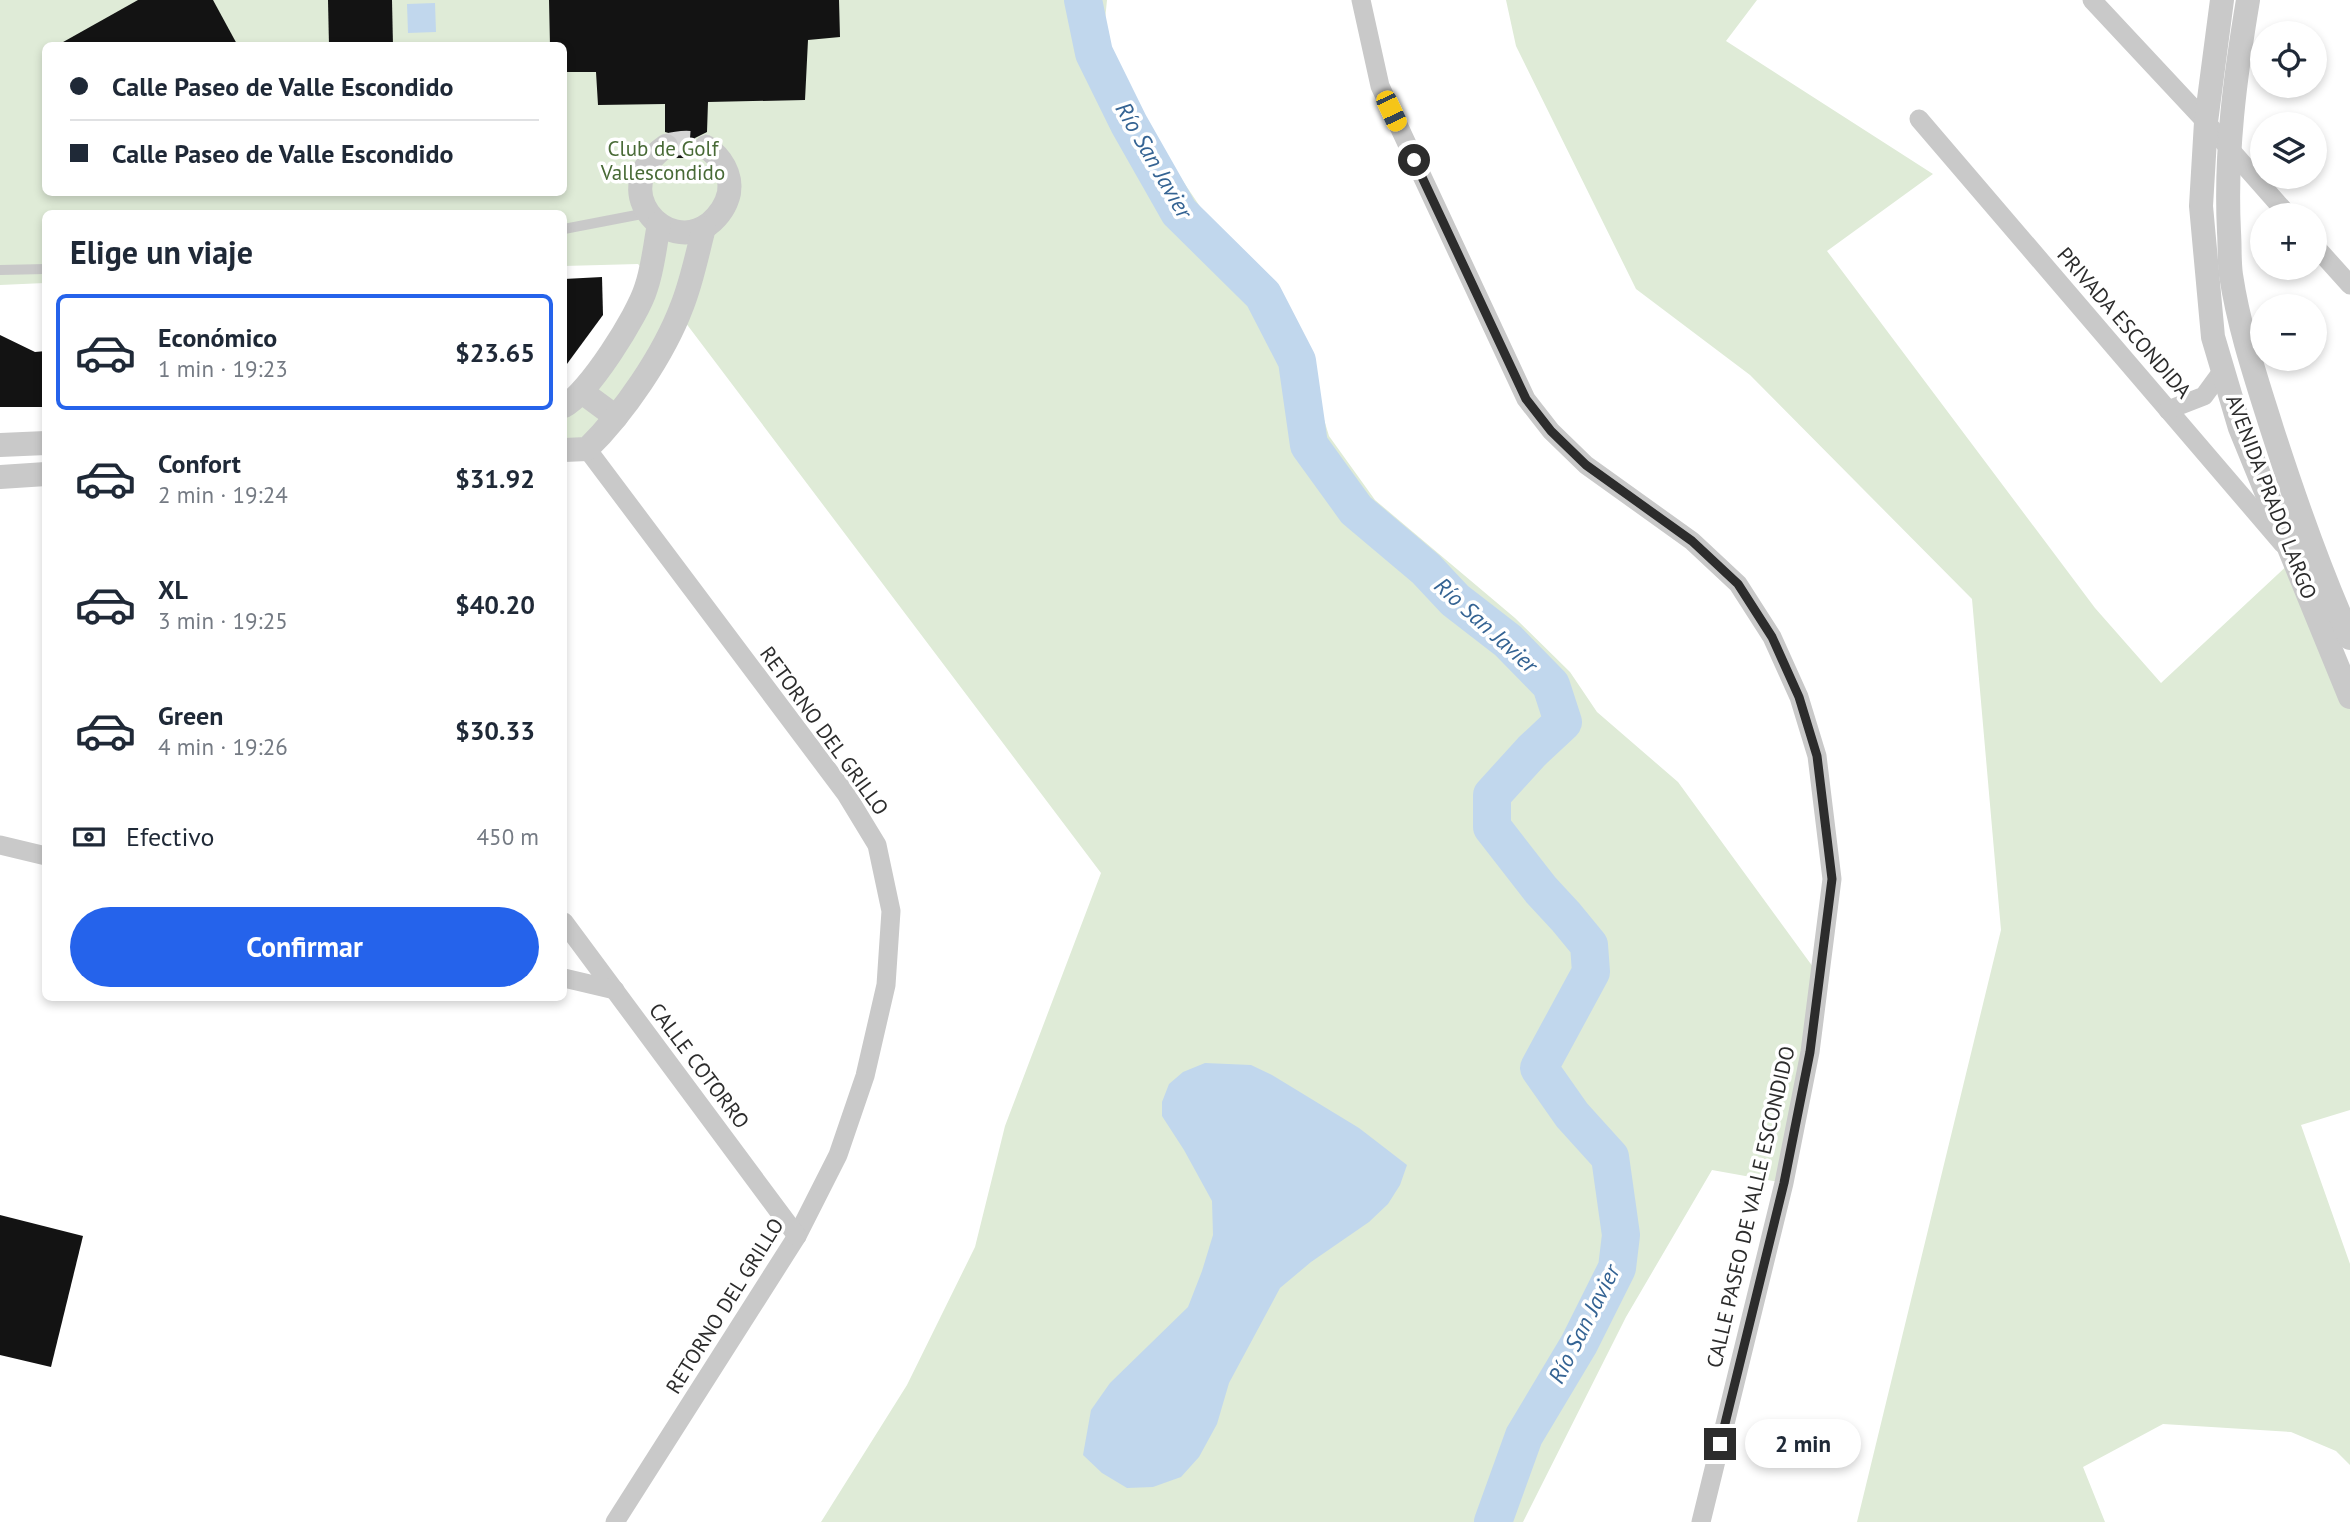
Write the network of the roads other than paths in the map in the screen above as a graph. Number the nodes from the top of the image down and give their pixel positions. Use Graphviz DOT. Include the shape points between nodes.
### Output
graph roads {
  1 [pos="1361,0"];
  2 [pos="2092,0"];
  3 [pos="2222,0"];
  4 [pos="2248,0"];
  5 [pos="1919,120"];
  6 [pos="2206,121"];
  7 [pos="666,146"];
  8 [pos="706,147"];
  9 [pos="2228,147"];
  10 [pos="2277,203"];
  11 [pos="653,219"];
  12 [pos="704,228"];
  13 [pos="567,229"];
  14 [pos="2327,259"];
  15 [pos="42,269"];
  16 [pos="0,270"];
  17 [pos="2350,285"];
  18 [pos="2223,370"];
  19 [pos="573,399"];
  20 [pos="2168,410"];
  21 [pos="616,417"];
  22 [pos="42,443"];
  23 [pos="0,445"];
  24 [pos="570,450"];
  25 [pos="42,474"];
  26 [pos="0,477"];
  27 [pos="2294,556"];
  28 [pos="2330,597"];
  29 [pos="2350,619"];
  30 [pos="2350,638"];
  31 [pos="2350,697"];
  32 [pos="0,845"];
  33 [pos="42,855"];
  34 [pos="567,926"];
  35 [pos="567,979"];
  36 [pos="615,990"];
  37 [pos="797,1236"];
  38 [pos="615,1522"];
  39 [pos="1701,1522"];
  1 -- 39 [label="street, CALLE PASEO DE VALLE ESCONDIDO" via="1380,86 1526,399 1586,465 1692,541 1738,584 1772,637 1799,697 1817,756 1832,879 1810,1052 1784,1183"];
  2 -- 6 [label="street"];
  3 -- 6 [label="street, AVENIDA PRADO LARGO"];
  4 -- 9 [label="street, AVENIDA PRADO LARGO"];
  5 -- 20 [label="street, PRIVADA ESCONDIDA"];
  6 -- 9 [label="street"];
  6 -- 18 [label="street, AVENIDA PRADO LARGO" via="2201,206 2213,337"];
  7 -- 11 [label="street" via="653,155 640,184 641,199"];
  8 -- 12 [label="street" via="721,161 730,191 716,219"];
  9 -- 10 [label="street"];
  9 -- 28 [label="street, AVENIDA PRADO LARGO" via="2231,273 2244,339"];
  11 -- 12 [label="street" via="681,232"];
  11 -- 13 [label="lane"];
  11 -- 19 [label="street" via="646,288 631,324"];
  12 -- 21 [label="street" via="683,305 662,351"];
  14 -- 17 [label="street"];
  15 -- 16 [label="lane"];
  18 -- 20 [label="street" via="2204,396"];
  18 -- 27 [label="street, AVENIDA PRADO LARGO" via="2240,428"];
  19 -- 21 [label="street"];
  20 -- 27 [label="street, PRIVADA ESCONDIDA"];
  21 -- 24 [label="street"];
  22 -- 23 [label="street"];
  24 -- 37 [label="street, RETORNO DEL GRILLO" via="846,794 877,845 891,911 886,985 865,1076 838,1155"];
  25 -- 26 [label="street"];
  27 -- 28 [label="street, PRIVADA ESCONDIDA"];
  27 -- 31 [label="street, AVENIDA PRADO LARGO"];
  28 -- 29 [label="street, PRIVADA ESCONDIDA"];
  28 -- 30 [label="street, AVENIDA PRADO LARGO"];
  32 -- 33 [label="street"];
  34 -- 36 [label="street, CALLE COTORRO"];
  35 -- 36 [label="street"];
  36 -- 37 [label="street, CALLE COTORRO"];
  37 -- 38 [label="street, RETORNO DEL GRILLO"];
}
